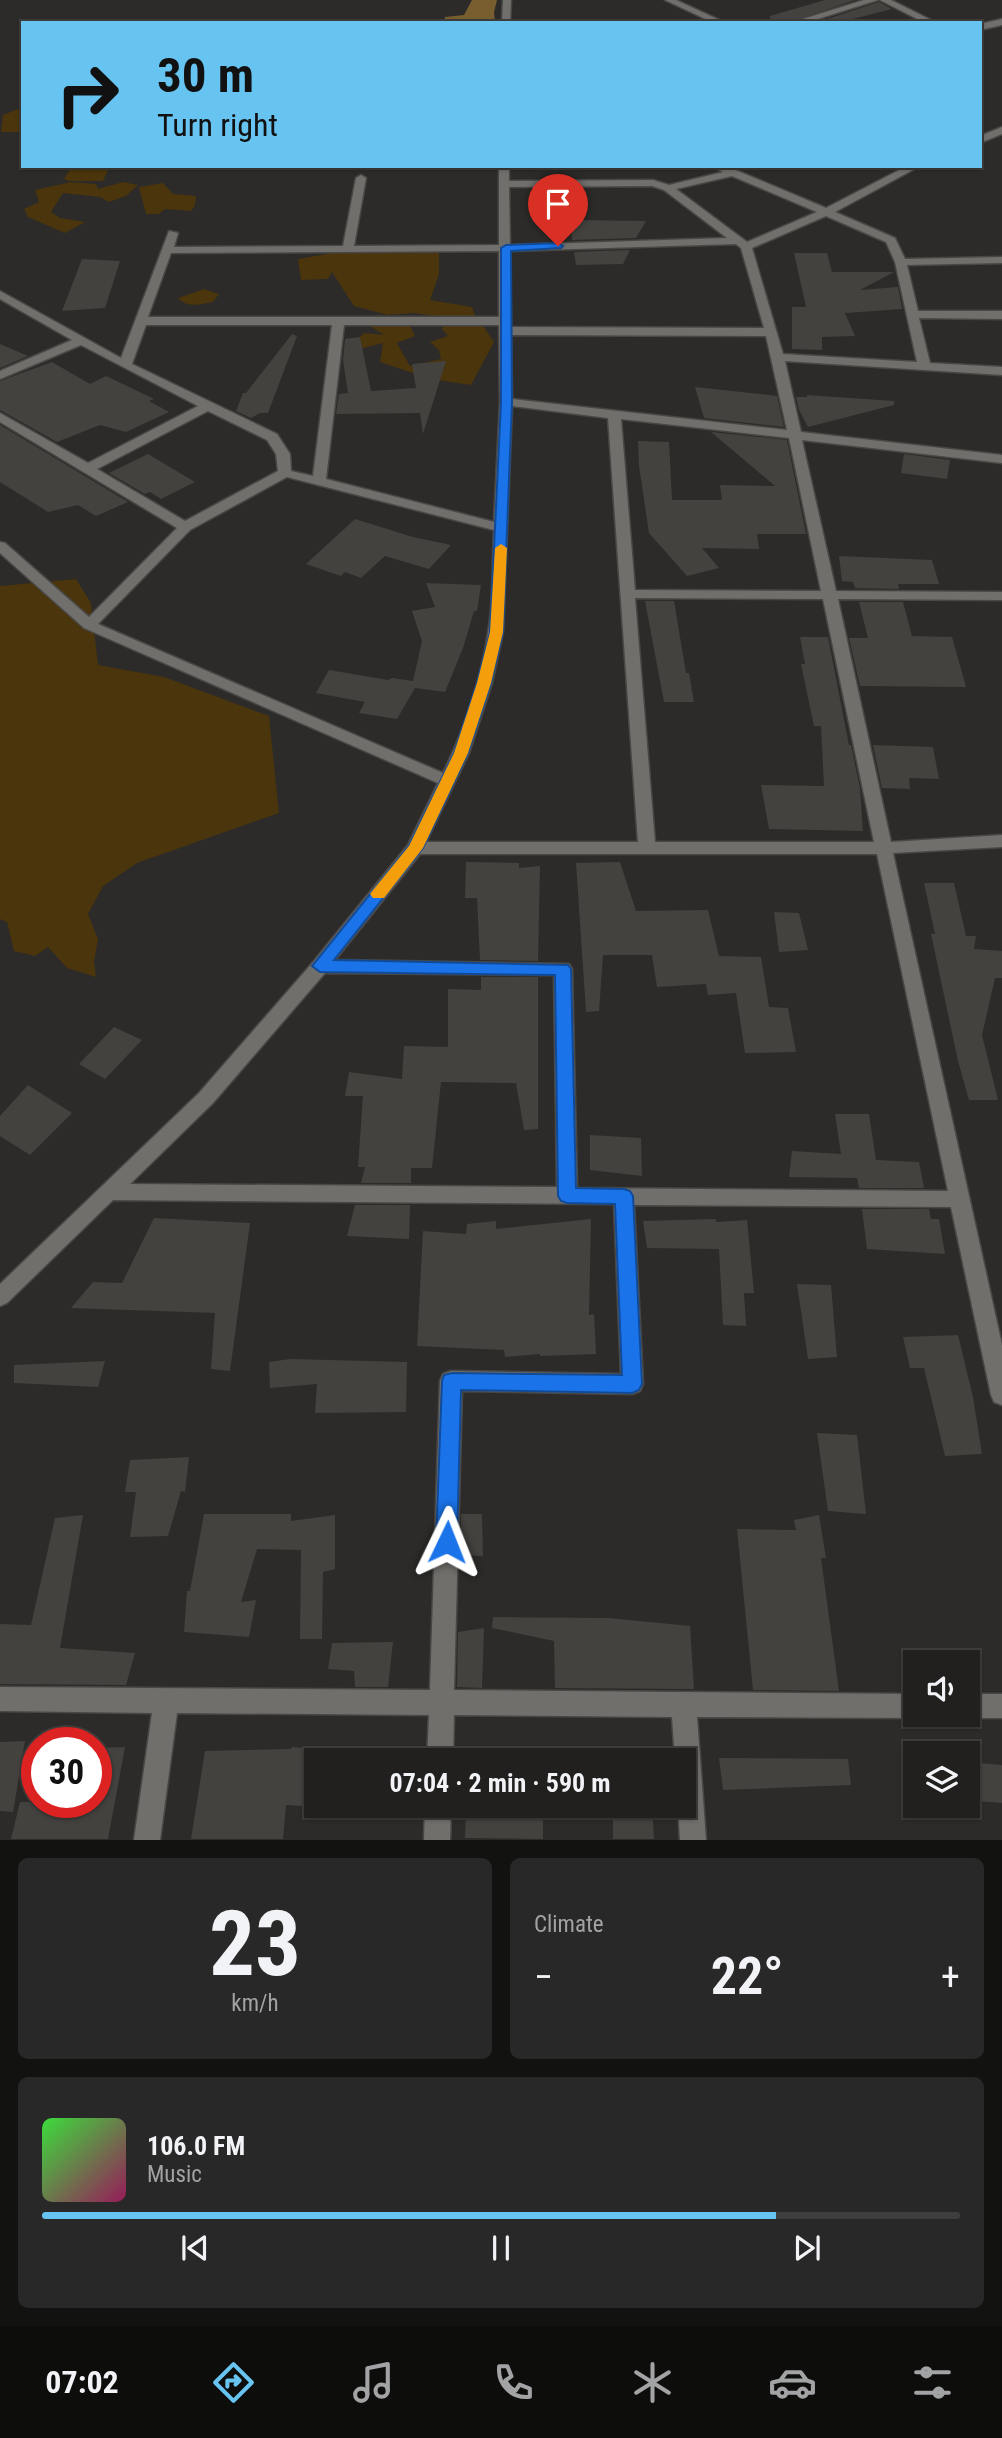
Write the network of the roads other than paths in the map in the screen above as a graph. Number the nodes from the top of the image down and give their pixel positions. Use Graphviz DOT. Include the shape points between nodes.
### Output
graph roads {
  1 [pos="507,0"];
  2 [pos="669,0"];
  3 [pos="874,0"];
  4 [pos="884,0"];
  5 [pos="506,21"];
  6 [pos="717,21"];
  7 [pos="801,21"];
  8 [pos="929,21"];
  9 [pos="1002,22"];
  10 [pos="982,27"];
  11 [pos="982,129"];
  12 [pos="1000,134"];
  13 [pos="982,139"];
  14 [pos="504,168"];
  15 [pos="722,168"];
  16 [pos="892,168"];
  17 [pos="910,168"];
  18 [pos="901,172"];
  19 [pos="733,173"];
  20 [pos="361,178"];
  21 [pos="503,184"];
  22 [pos="668,188"];
  23 [pos="827,212"];
  24 [pos="173,233"];
  25 [pos="743,244"];
  26 [pos="506,248"];
  27 [pos="348,249"];
  28 [pos="168,250"];
  29 [pos="1002,260"];
  30 [pos="901,262"];
  31 [pos="0,294"];
  32 [pos="914,314"];
  33 [pos="1002,314"];
  34 [pos="142,321"];
  35 [pos="338,321"];
  36 [pos="506,326"];
  37 [pos="772,332"];
  38 [pos="79,341"];
  39 [pos="778,357"];
  40 [pos="125,365"];
  41 [pos="924,365"];
  42 [pos="1002,370"];
  43 [pos="0,375"];
  44 [pos="506,402"];
  45 [pos="209,405"];
  46 [pos="614,414"];
  47 [pos="0,417"];
  48 [pos="794,435"];
  49 [pos="1001,461"];
  50 [pos="87,469"];
  51 [pos="285,473"];
  52 [pos="319,483"];
  53 [pos="185,527"];
  54 [pos="502,528"];
  55 [pos="0,545"];
  56 [pos="627,594"];
  57 [pos="829,595"];
  58 [pos="1002,596"];
  59 [pos="89,625"];
  60 [pos="447,781"];
  61 [pos="1002,841"];
  62 [pos="415,848"];
  63 [pos="648,848"];
  64 [pos="883,848"];
  65 [pos="320,966"];
  66 [pos="112,1192"];
  67 [pos="567,1196"];
  68 [pos="624,1196"];
  69 [pos="959,1199"];
  70 [pos="0,1298"];
  71 [pos="993,1317"];
  72 [pos="1002,1395"];
  73 [pos="0,1699"];
  74 [pos="166,1700"];
  75 [pos="442,1702"];
  76 [pos="684,1704"];
  77 [pos="903,1706"];
  78 [pos="980,1706"];
  79 [pos="1002,1706"];
  80 [pos="440,1748"];
  81 [pos="438,1818"];
  82 [pos="148,1839"];
  83 [pos="437,1839"];
  84 [pos="693,1839"];
  1 -- 5 [label="street"];
  2 -- 6 [label="street"];
  3 -- 7 [label="street"];
  4 -- 8 [label="street"];
  9 -- 10 [label="street"];
  11 -- 12 [label="street"];
  12 -- 13 [label="street"];
  14 -- 21 [label="street"];
  15 -- 19 [label="street"];
  16 -- 18 [label="street"];
  17 -- 18 [label="street"];
  18 -- 23 [label="street"];
  19 -- 22 [label="street"];
  19 -- 23 [label="street"];
  20 -- 27 [label="street"];
  21 -- 22 [label="street" via="653,183"];
  21 -- 26 [label="street"];
  22 -- 25 [label="street"];
  23 -- 25 [label="street"];
  23 -- 30 [label="street" via="891,240"];
  24 -- 28 [label="street"];
  25 -- 26 [label="street"];
  25 -- 37 [label="street"];
  26 -- 27 [label="street"];
  26 -- 36 [label="street"];
  27 -- 28 [label="street"];
  28 -- 34 [label="street"];
  29 -- 30 [label="street"];
  30 -- 32 [label="street"];
  31 -- 38 [label="street"];
  32 -- 33 [label="street"];
  32 -- 41 [label="street"];
  34 -- 35 [label="street"];
  34 -- 40 [label="street"];
  35 -- 36 [label="street"];
  35 -- 52 [label="street"];
  36 -- 37 [label="street"];
  36 -- 44 [label="street"];
  37 -- 39 [label="street"];
  38 -- 40 [label="street"];
  38 -- 43 [label="street"];
  39 -- 41 [label="street"];
  39 -- 48 [label="street"];
  40 -- 45 [label="street"];
  41 -- 42 [label="street"];
  44 -- 46 [label="street"];
  44 -- 54 [label="street"];
  45 -- 50 [label="street"];
  45 -- 51 [label="street" via="272,437 283,454"];
  46 -- 48 [label="street"];
  46 -- 56 [label="street"];
  47 -- 50 [label="street"];
  48 -- 49 [label="street"];
  48 -- 57 [label="street"];
  50 -- 53 [label="street"];
  51 -- 52 [label="street"];
  51 -- 53 [label="street"];
  52 -- 54 [label="street"];
  53 -- 59 [label="street"];
  54 -- 60 [label="street" via="496,632 461,753"];
  55 -- 59 [label="street"];
  56 -- 57 [label="street"];
  56 -- 63 [label="street"];
  57 -- 58 [label="street"];
  57 -- 64 [label="street"];
  59 -- 60 [label="street"];
  60 -- 62 [label="street"];
  61 -- 64 [label="street"];
  62 -- 63 [label="street"];
  62 -- 65 [label="street"];
  63 -- 64 [label="street"];
  64 -- 69 [label="street"];
  65 -- 66 [label="street" via="206,1098"];
  65 -- 67 [label="street" via="563,969"];
  66 -- 67 [label="street"];
  66 -- 70 [label="street"];
  67 -- 68 [label="street"];
  68 -- 69 [label="street"];
  68 -- 75 [label="street" via="632,1384 452,1381"];
  69 -- 71 [label="street"];
  71 -- 72 [label="street"];
  73 -- 74 [label="street"];
  74 -- 75 [label="street"];
  74 -- 82 [label="street"];
  75 -- 76 [label="street"];
  75 -- 80 [label="street"];
  76 -- 77 [label="street"];
  76 -- 84 [label="street"];
  78 -- 79 [label="street"];
  81 -- 83 [label="street"];
}
